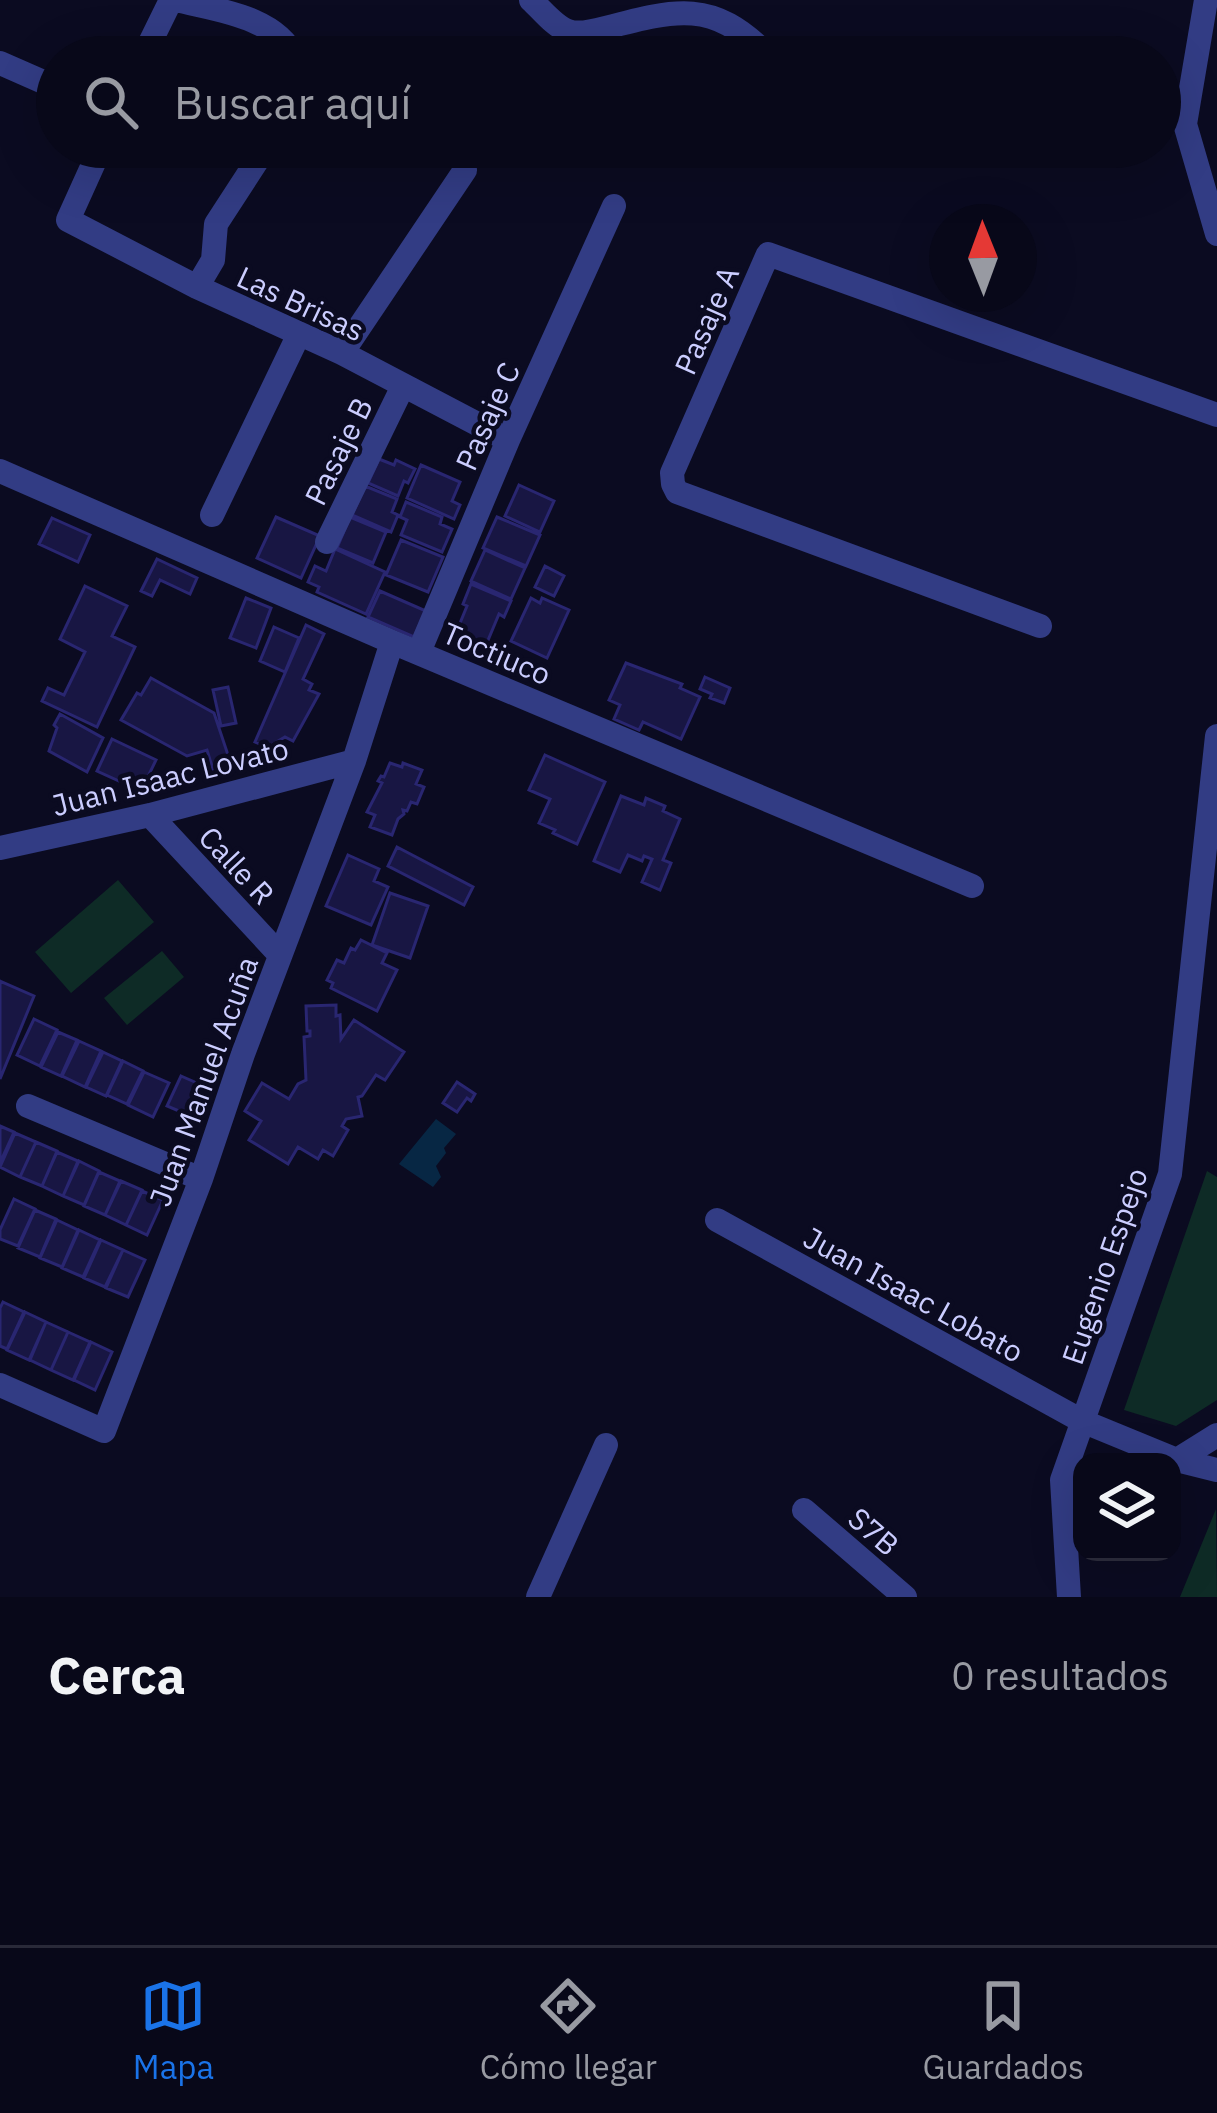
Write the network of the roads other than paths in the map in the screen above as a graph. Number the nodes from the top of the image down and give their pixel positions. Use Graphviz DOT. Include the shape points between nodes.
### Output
graph roads {
  1 [pos="173,0"];
  2 [pos="532,0"];
  3 [pos="1206,0"];
  4 [pos="154,36"];
  5 [pos="279,36"];
  6 [pos="753,36"];
  7 [pos="0,63"];
  8 [pos="36,79"];
  9 [pos="92,168"];
  10 [pos="252,168"];
  11 [pos="464,170"];
  12 [pos="614,206"];
  13 [pos="1216,229"];
  14 [pos="196,287"];
  15 [pos="299,334"];
  16 [pos="342,353"];
  17 [pos="403,386"];
  18 [pos="1217,415"];
  19 [pos="508,440"];
  20 [pos="0,471"];
  21 [pos="212,515"];
  22 [pos="327,542"];
  23 [pos="1040,626"];
  24 [pos="392,642"];
  25 [pos="419,652"];
  26 [pos="1217,736"];
  27 [pos="1216,746"];
  28 [pos="354,760"];
  29 [pos="150,815"];
  30 [pos="0,848"];
  31 [pos="973,886"];
  32 [pos="280,956"];
  33 [pos="28,1106"];
  34 [pos="201,1179"];
  35 [pos="717,1220"];
  36 [pos="0,1385"];
  37 [pos="1082,1421"];
  38 [pos="1217,1435"];
  39 [pos="606,1444"];
  40 [pos="1160,1453"];
  41 [pos="1181,1458"];
  42 [pos="1181,1461"];
  43 [pos="1217,1471"];
  44 [pos="804,1510"];
  45 [pos="538,1597"];
  46 [pos="904,1597"];
  47 [pos="1069,1597"];
  1 -- 4 [label="street"];
  1 -- 5 [label="street"];
  2 -- 6 [label="street" via="566,31 590,32 680,6 706,8"];
  3 -- 13 [label="street" via="1185,124"];
  7 -- 8 [label="street"];
  9 -- 14 [label="street, Las Brisas" via="68,220"];
  10 -- 14 [label="street" via="216,224 213,260"];
  11 -- 16 [label="street"];
  12 -- 19 [label="street, Pasaje C"];
  14 -- 15 [label="street, Las Brisas"];
  15 -- 16 [label="street, Las Brisas"];
  15 -- 21 [label="street"];
  16 -- 17 [label="street, Las Brisas"];
  17 -- 19 [label="street, Las Brisas"];
  17 -- 22 [label="street, Pasaje B"];
  18 -- 23 [label="street, Pasaje A" via="768,254 672,473 677,492"];
  19 -- 25 [label="street, Pasaje C"];
  20 -- 24 [label="street, Toctiuco"];
  24 -- 25 [label="street, Toctiuco"];
  24 -- 28 [label="street, Juan Manuel Acuña"];
  25 -- 31 [label="street, Toctiuco"];
  26 -- 27 [label="street, Eugenio Espejo"];
  27 -- 37 [label="street, Eugenio Espejo" via="1170,1174"];
  28 -- 29 [label="street, Juan Isaac Lovato"];
  28 -- 32 [label="street, Juan Manuel Acuña"];
  29 -- 30 [label="street, Juan Isaac Lovato"];
  29 -- 32 [label="street, Calle R"];
  32 -- 34 [label="street, Juan Manuel Acuña"];
  33 -- 34 [label="street"];
  34 -- 36 [label="street, Juan Manuel Acuña" via="104,1431"];
  35 -- 37 [label="street, Juan Isaac Lobato"];
  37 -- 40 [label="street, Juan Isaac Lobato"];
  37 -- 47 [label="street, Eugenio Espejo" via="1062,1480"];
  38 -- 41 [label="street"];
  39 -- 45 [label="street"];
  42 -- 43 [label="street, Juan Isaac Lobato"];
  44 -- 46 [label="street, S7B"];
}
